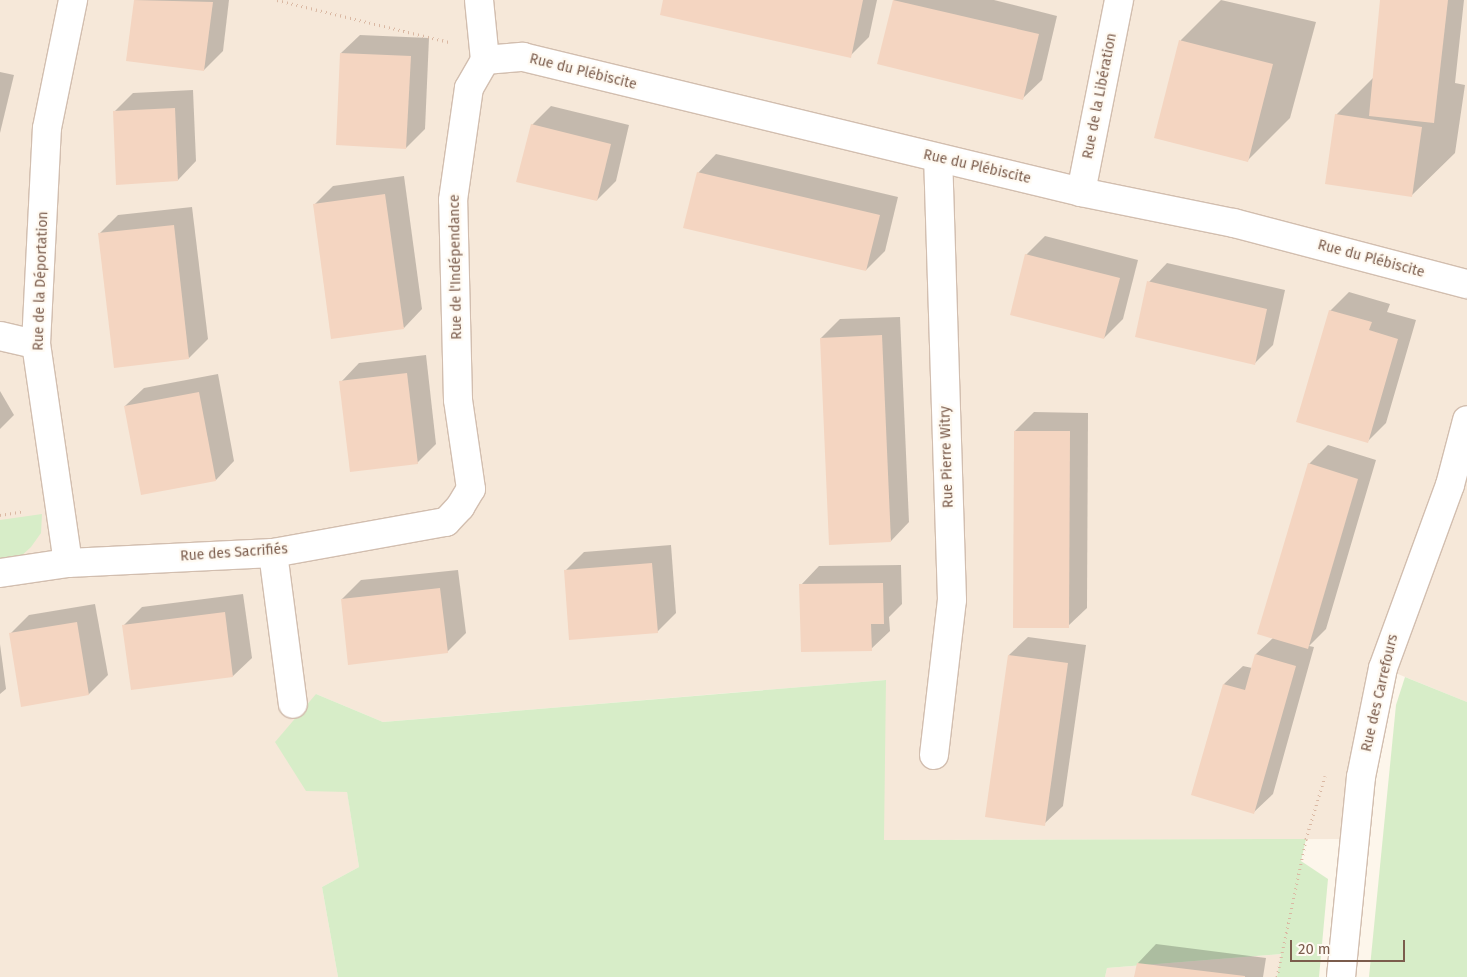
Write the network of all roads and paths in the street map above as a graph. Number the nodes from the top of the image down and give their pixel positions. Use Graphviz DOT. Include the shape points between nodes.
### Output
graph roads {
  1 [pos="73,0"];
  2 [pos="277,0"];
  3 [pos="479,0"];
  4 [pos="1119,0"];
  5 [pos="486,60"];
  6 [pos="938,158"];
  7 [pos="1081,192"];
  8 [pos="1467,284"];
  9 [pos="0,336"];
  10 [pos="36,344"];
  11 [pos="1467,420"];
  12 [pos="460,507"];
  13 [pos="273,553"];
  14 [pos="68,564"];
  15 [pos="0,573"];
  16 [pos="293,704"];
  17 [pos="934,754"];
  18 [pos="1361,777"];
  19 [pos="1277,977"];
  20 [pos="1341,977"];
  1 -- 10 [label="street, Rue de la Déportation" via="47,128"];
  2 -- 5 [label="path" via="450,42"];
  3 -- 5 [label="street"];
  4 -- 7 [label="street, Rue de la Libération"];
  5 -- 6 [label="street, Rue du Plébiscite" via="522,57"];
  5 -- 12 [label="street, Rue de l'Indépendance" via="469,88 453,200 458,400 471,489"];
  6 -- 7 [label="street, Rue du Plébiscite"];
  6 -- 17 [label="street, Rue Pierre Witry" via="952,600"];
  7 -- 8 [label="street, Rue du Plébiscite" via="1234,223"];
  9 -- 10 [label="street"];
  10 -- 14 [label="street, Rue de la Déportation"];
  11 -- 18 [label="street, Rue des Carrefours" via="1450,485 1388,645"];
  12 -- 13 [label="street, Rue des Sacrifiés" via="446,522"];
  13 -- 14 [label="street, Rue des Sacrifiés"];
  13 -- 16 [label="street"];
  14 -- 15 [label="street, Rue des Sacrifiés"];
  18 -- 19 [label="path" via="1326,772 1306,840"];
  18 -- 20 [label="street, Rue des Carrefours"];
}
